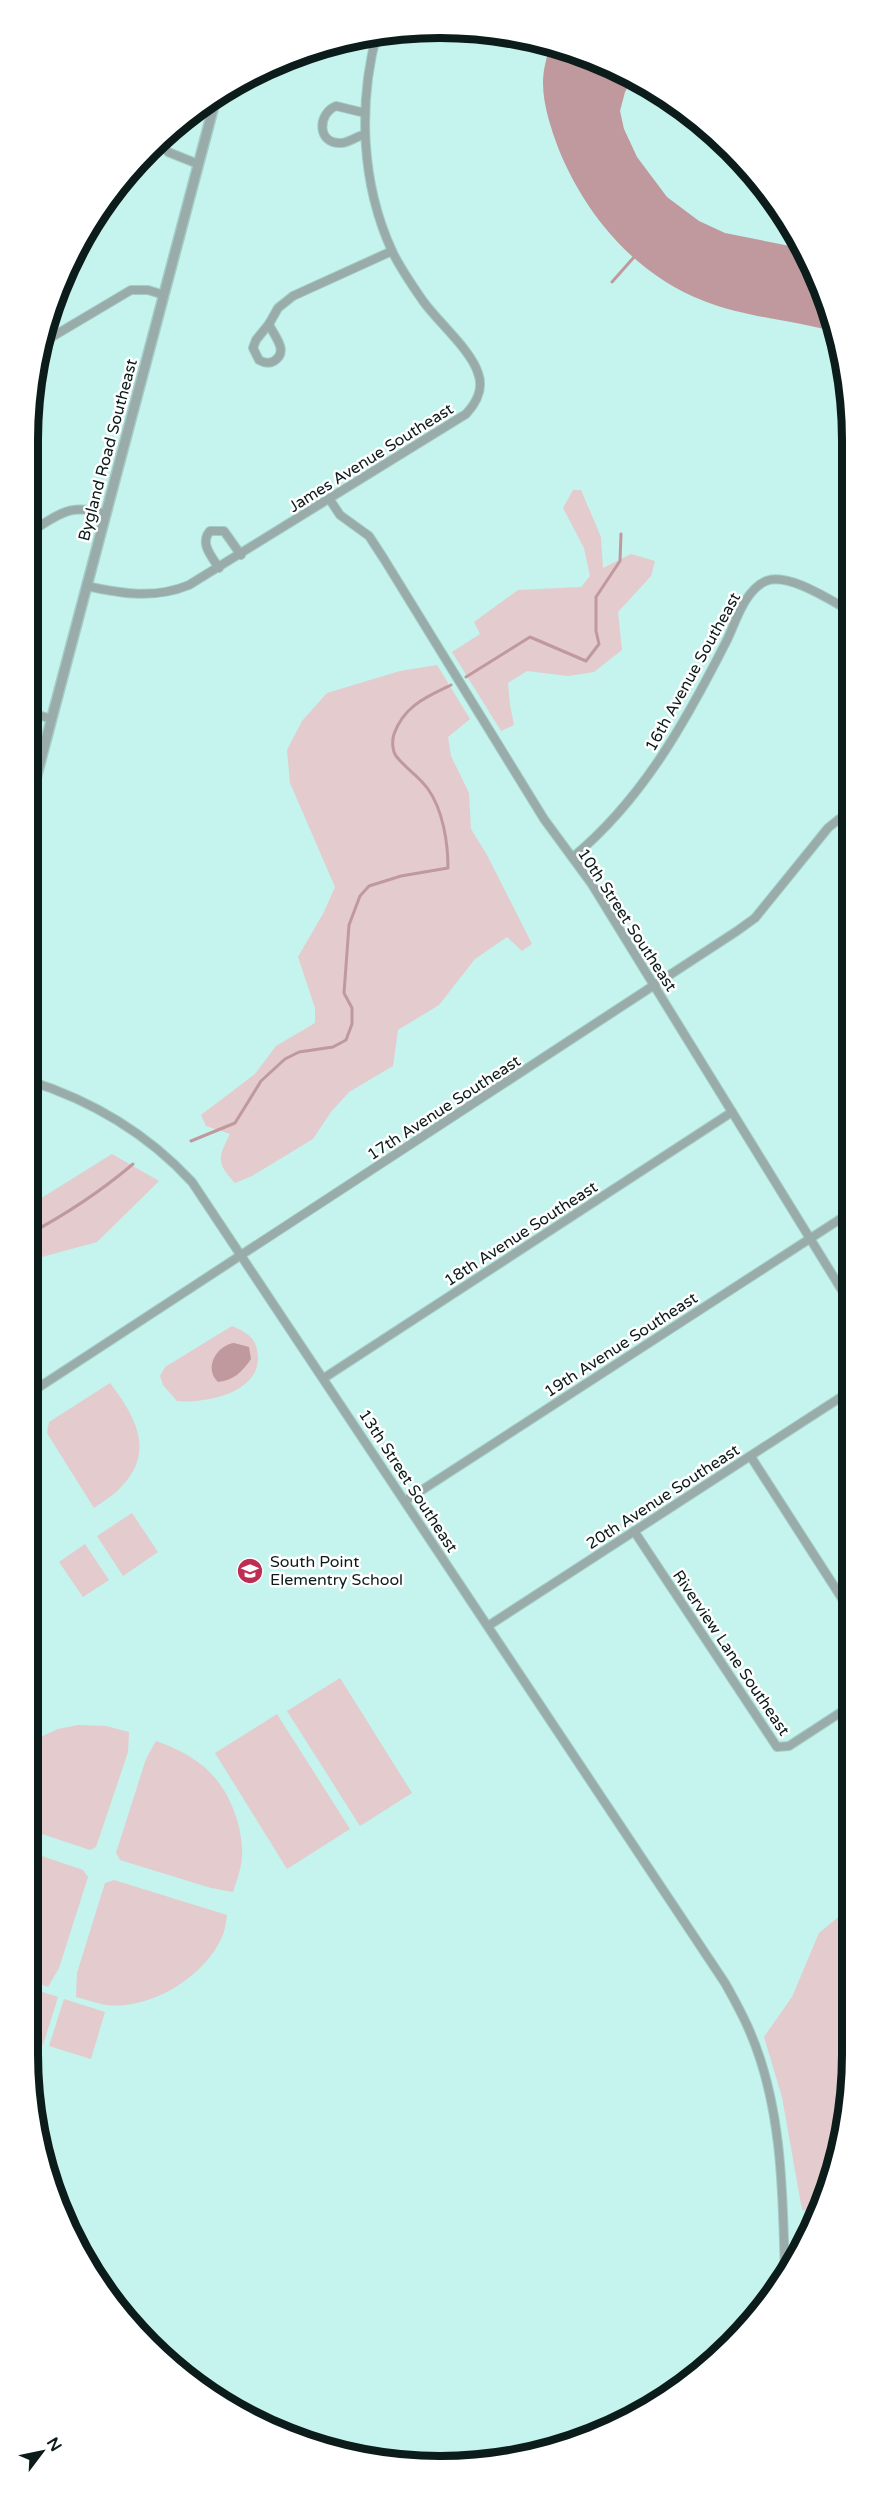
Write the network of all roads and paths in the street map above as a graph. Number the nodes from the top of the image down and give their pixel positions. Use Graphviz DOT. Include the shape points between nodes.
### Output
graph roads {
  1 [pos="376,43"];
  2 [pos="213,107"];
  3 [pos="365,113"];
  4 [pos="364,135"];
  5 [pos="164,147"];
  6 [pos="198,164"];
  7 [pos="392,251"];
  8 [pos="164,295"];
  9 [pos="269,324"];
  10 [pos="51,338"];
  11 [pos="330,500"];
  12 [pos="106,514"];
  13 [pos="38,527"];
  14 [pos="241,555"];
  15 [pos="219,568"];
  16 [pos="87,586"];
  17 [pos="842,606"];
  18 [pos="38,715"];
  19 [pos="52,719"];
  20 [pos="38,771"];
  21 [pos="842,819"];
  22 [pos="573,857"];
  23 [pos="654,986"];
  24 [pos="38,1084"];
  25 [pos="732,1112"];
  26 [pos="842,1218"];
  27 [pos="811,1238"];
  28 [pos="242,1256"];
  29 [pos="842,1290"];
  30 [pos="324,1378"];
  31 [pos="38,1388"];
  32 [pos="842,1397"];
  33 [pos="751,1457"];
  34 [pos="405,1501"];
  35 [pos="634,1531"];
  36 [pos="842,1598"];
  37 [pos="488,1626"];
  38 [pos="842,1712"];
  39 [pos="784,2263"];
  1 -- 3 [label="street, James Avenue Southeast"];
  2 -- 6 [label="street, Bygland Road Southeast"];
  3 -- 4 [label="street, James Avenue Southeast"];
  3 -- 4 [label="street" via="336,106 326,112 322,123 325,135 335,142"];
  4 -- 7 [label="street, James Avenue Southeast" via="371,185"];
  5 -- 6 [label="street" via="168,152"];
  6 -- 8 [label="street, Bygland Road Southeast"];
  7 -- 9 [label="street" via="293,296 278,308"];
  7 -- 11 [label="street, James Avenue Southeast" via="430,310 475,365 479,393 466,414"];
  8 -- 10 [label="street" via="131,290"];
  8 -- 12 [label="street, Bygland Road Southeast"];
  9 -- 9 [label="street" via="281,351 273,362 264,362 256,357 253,348"];
  11 -- 14 [label="street, James Avenue Southeast"];
  11 -- 22 [label="street, 10th Street Southeast" via="340,515 364,531 374,544 544,819"];
  12 -- 13 [label="street" via="81,508 66,510"];
  12 -- 16 [label="street, Bygland Road Southeast"];
  14 -- 15 [label="street, James Avenue Southeast"];
  14 -- 15 [label="street" via="224,531 210,531 206,546"];
  15 -- 16 [label="street, James Avenue Southeast" via="163,594"];
  16 -- 19 [label="street, Bygland Road Southeast"];
  17 -- 22 [label="street, 16th Avenue Southeast" via="789,581 776,579 766,581 751,593 654,770 622,809"];
  18 -- 19 [label="street"];
  19 -- 20 [label="street, Bygland Road Southeast"];
  21 -- 23 [label="street, 17th Avenue Southeast" via="828,828 755,918"];
  22 -- 23 [label="street, 10th Street Southeast"];
  23 -- 25 [label="street, 10th Street Southeast"];
  23 -- 28 [label="street, 17th Avenue Southeast"];
  24 -- 28 [label="street, 13th Street Southeast" via="97,1107 154,1145 192,1182"];
  25 -- 27 [label="street, 10th Street Southeast"];
  25 -- 30 [label="street, 18th Avenue Southeast"];
  26 -- 27 [label="street, 19th Avenue Southeast"];
  27 -- 29 [label="street, 10th Street Southeast"];
  27 -- 34 [label="street, 19th Avenue Southeast"];
  28 -- 30 [label="street, 13th Street Southeast"];
  28 -- 31 [label="street, 17th Avenue Southeast"];
  30 -- 34 [label="street, 13th Street Southeast"];
  32 -- 33 [label="street, 20th Avenue Southeast"];
  33 -- 35 [label="street, 20th Avenue Southeast"];
  33 -- 36 [label="street"];
  34 -- 37 [label="street, 13th Street Southeast"];
  35 -- 37 [label="street, 20th Avenue Southeast"];
  35 -- 38 [label="street, Riverview Lane Southeast" via="777,1747 789,1746"];
  37 -- 39 [label="street, 13th Street Southeast" via="741,2012 768,2087 780,2170"];
}
